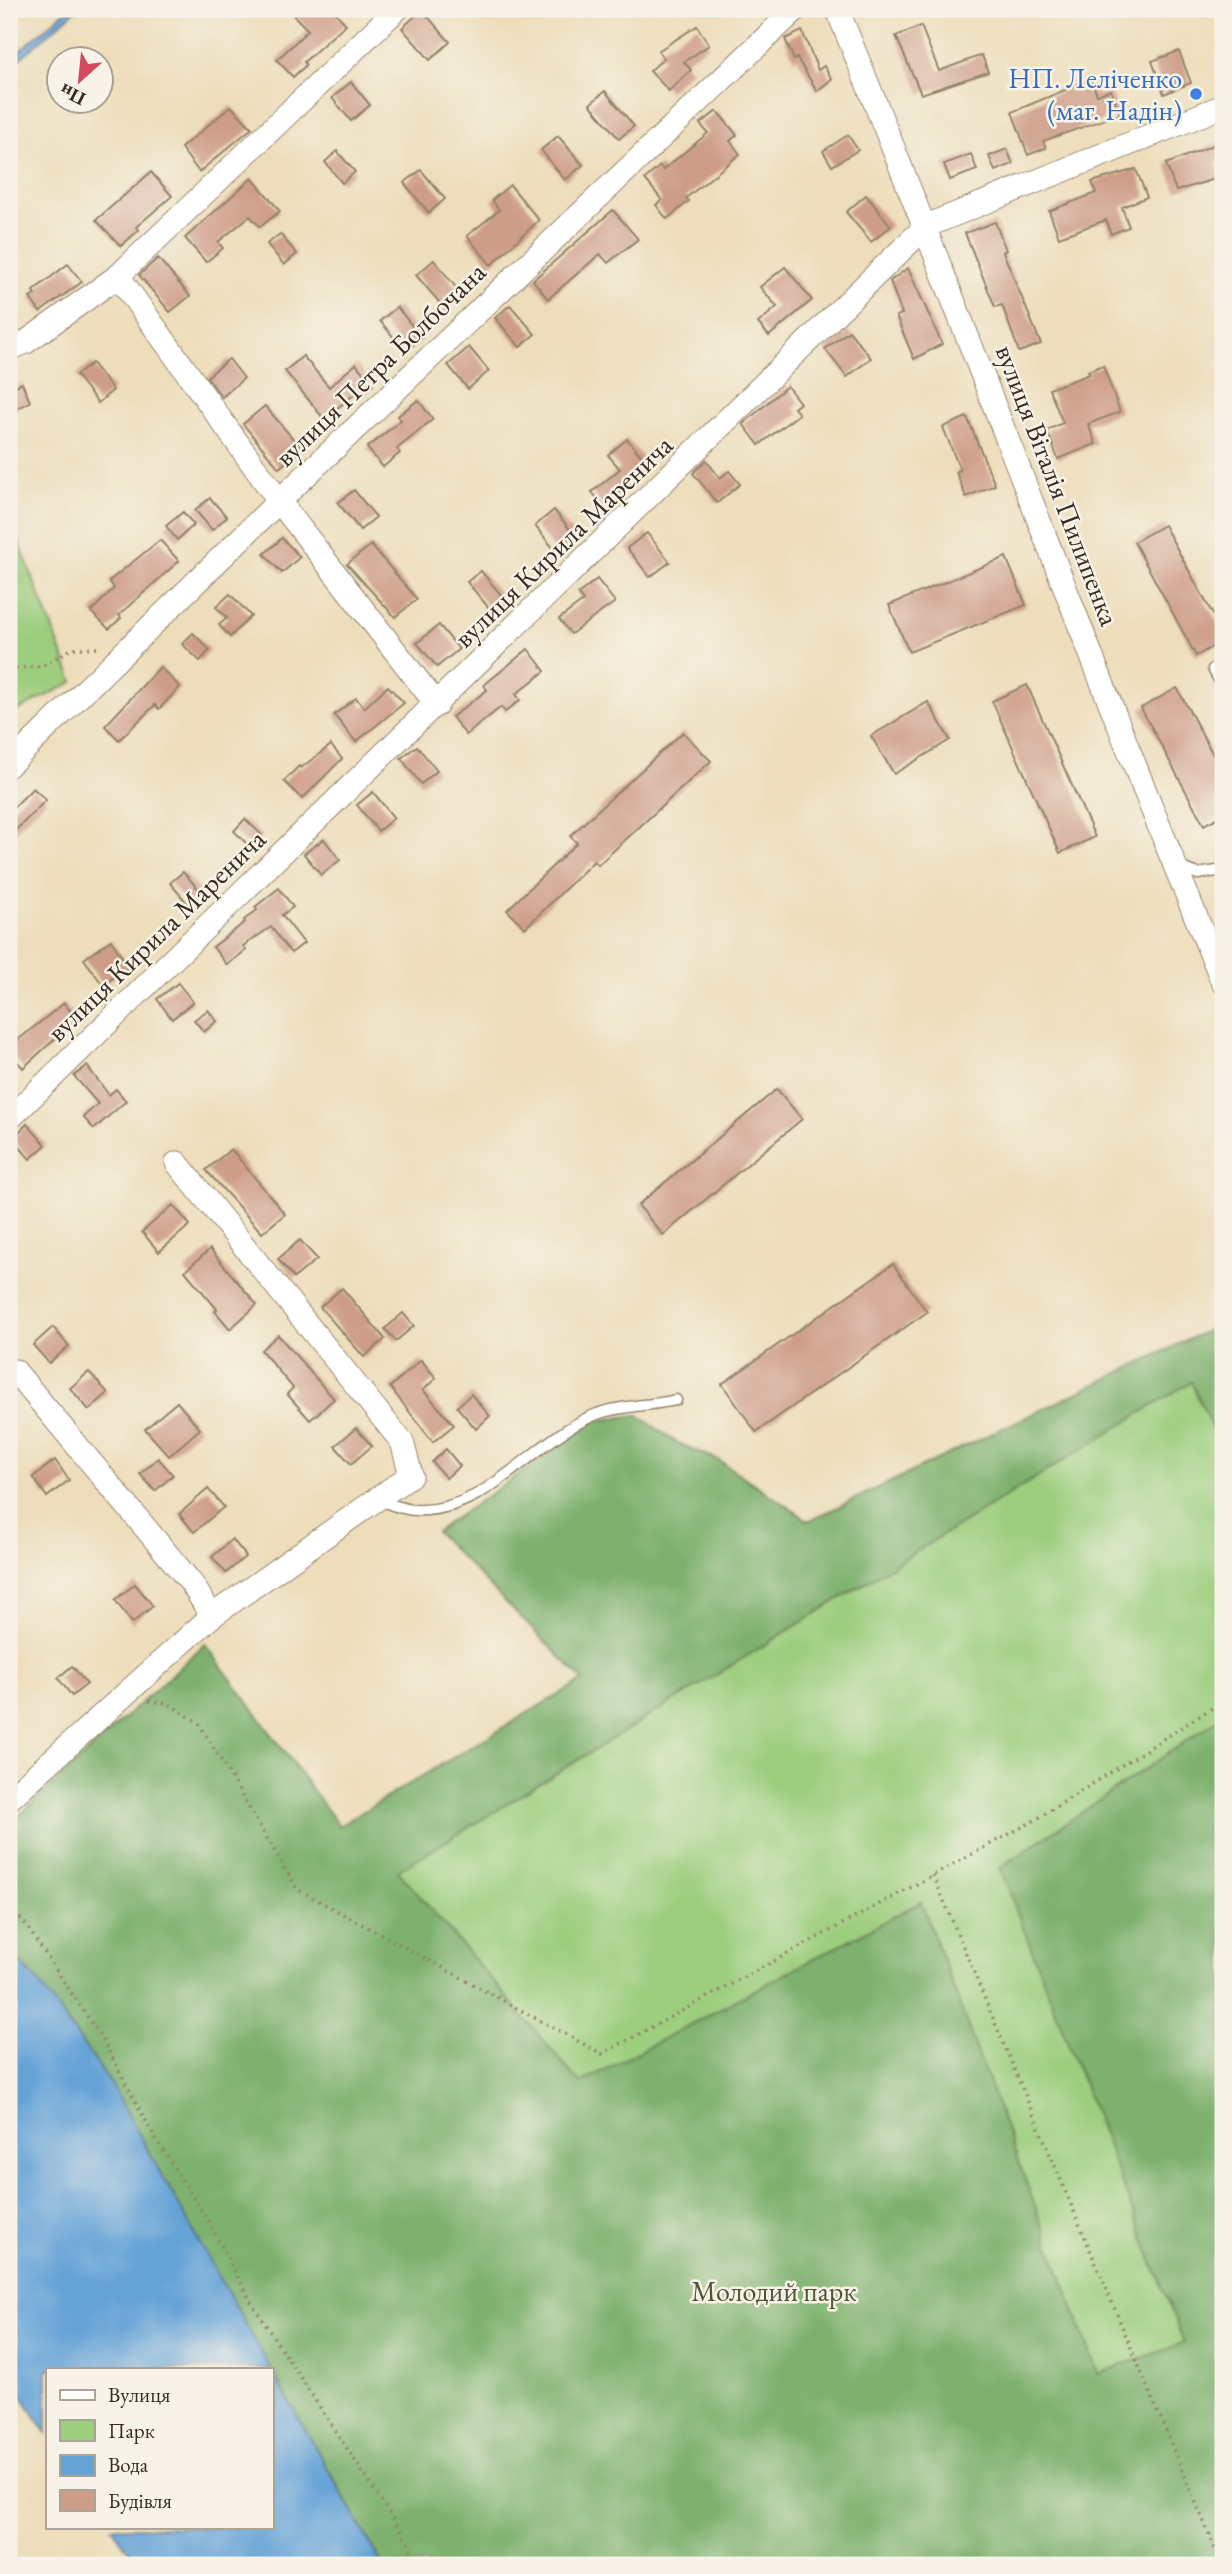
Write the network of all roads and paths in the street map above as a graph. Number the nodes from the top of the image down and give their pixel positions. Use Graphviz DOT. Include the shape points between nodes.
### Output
graph roads {
  1 [pos="397,9"];
  2 [pos="796,9"];
  3 [pos="837,9"];
  4 [pos="1223,106"];
  5 [pos="926,226"];
  6 [pos="118,276"];
  7 [pos="9,349"];
  8 [pos="279,501"];
  9 [pos="128,650"];
  10 [pos="9,669"];
  11 [pos="1213,669"];
  12 [pos="1223,687"];
  13 [pos="438,705"];
  14 [pos="9,765"];
  15 [pos="1174,866"];
  16 [pos="1223,870"];
  17 [pos="1223,982"];
  18 [pos="9,1119"];
  19 [pos="177,1163"];
  20 [pos="15,1371"];
  21 [pos="676,1400"];
  22 [pos="376,1500"];
  23 [pos="212,1616"];
  24 [pos="1223,1701"];
  25 [pos="113,1706"];
  26 [pos="9,1799"];
  27 [pos="933,1875"];
  28 [pos="9,1909"];
  29 [pos="419,2565"];
  30 [pos="1222,2565"];
  1 -- 6 [label="street"];
  2 -- 8 [label="street, вулиця Петра Болбочана"];
  3 -- 5 [label="street, вулиця Віталія Пилипенка"];
  4 -- 5 [label="street, вулиця Кирила Маренича"];
  5 -- 13 [label="street, вулиця Кирила Маренича"];
  5 -- 15 [label="street, вулиця Віталія Пилипенка"];
  6 -- 7 [label="street" via="26,342"];
  6 -- 8 [label="street"];
  8 -- 9 [label="street, вулиця Петра Болбочана"];
  8 -- 13 [label="street"];
  9 -- 10 [label="path" via="73,648 42,666"];
  9 -- 14 [label="street, вулиця Петра Болбочана"];
  11 -- 12 [label="lane"];
  13 -- 18 [label="street, вулиця Кирила Маренича"];
  15 -- 16 [label="lane" via="1198,874"];
  15 -- 17 [label="street, вулиця Віталія Пилипенка"];
  19 -- 22 [label="street" via="402,1442 411,1475"];
  20 -- 23 [label="street" via="192,1584"];
  21 -- 22 [label="lane" via="598,1414 555,1437 459,1504 415,1510"];
  22 -- 23 [label="street"];
  23 -- 25 [label="street"];
  24 -- 27 [label="path" via="1037,1819"];
  25 -- 26 [label="street"];
  25 -- 27 [label="path" via="145,1700 169,1703 199,1723 297,1889 603,2054"];
  27 -- 30 [label="path"];
  28 -- 29 [label="path" via="24,1922 101,2037 254,2307"];
}
